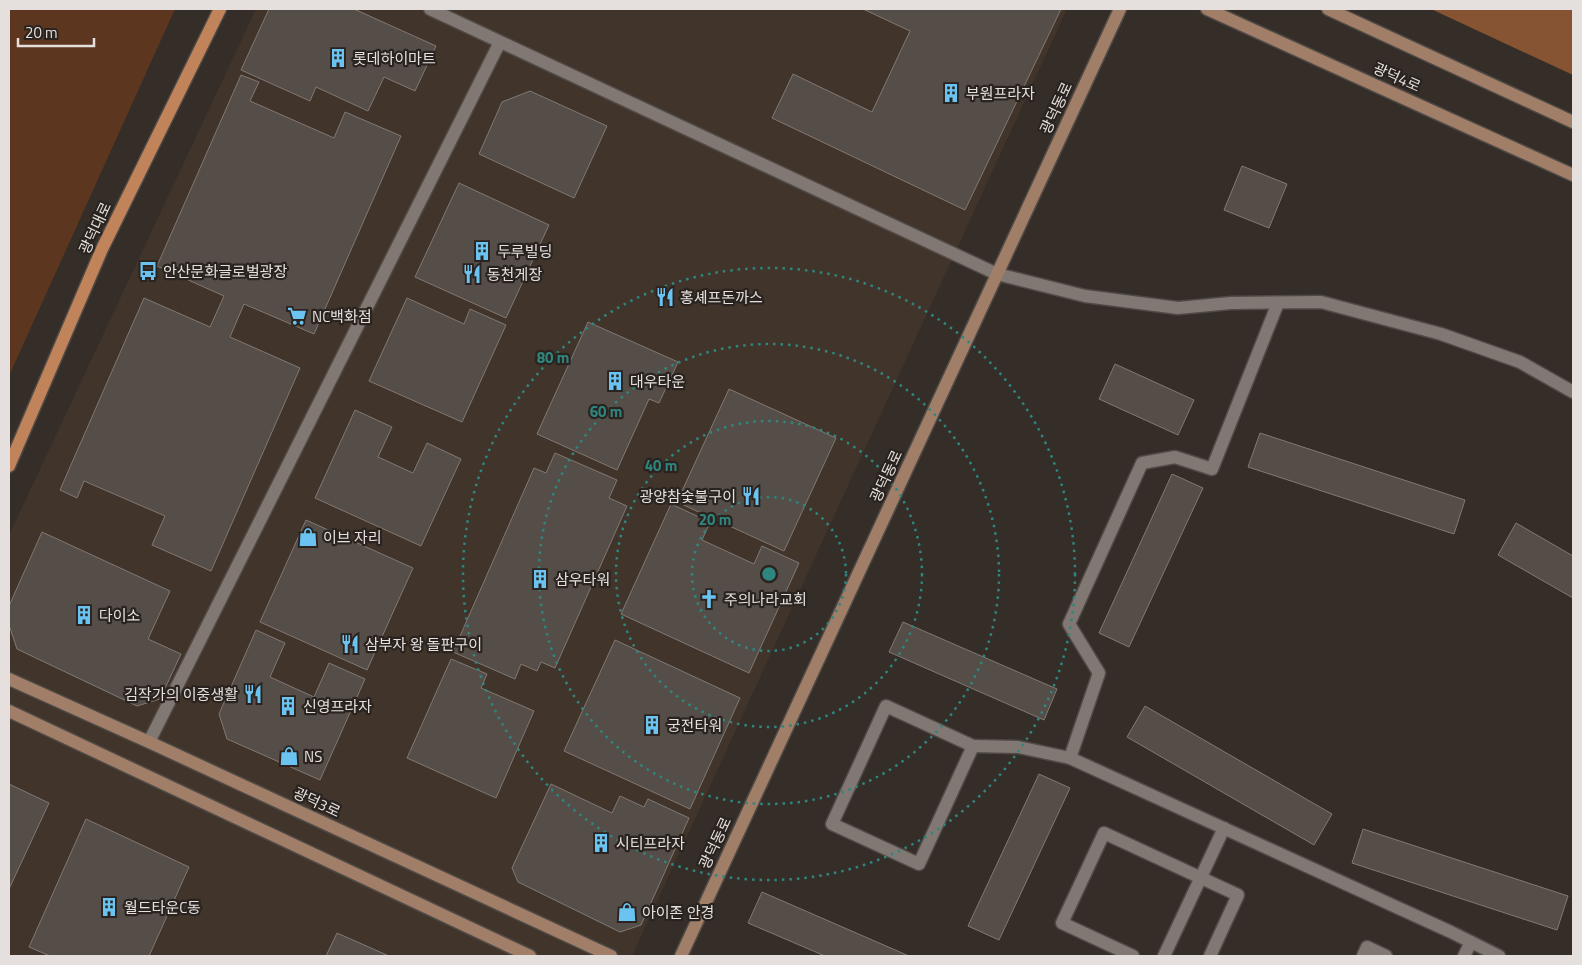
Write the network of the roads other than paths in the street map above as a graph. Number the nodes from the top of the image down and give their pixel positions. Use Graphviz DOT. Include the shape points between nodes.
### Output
graph roads {
  1 [pos="220,9"];
  2 [pos="430,9"];
  3 [pos="1120,9"];
  4 [pos="1207,9"];
  5 [pos="1328,9"];
  6 [pos="500,42"];
  7 [pos="1573,122"];
  8 [pos="1573,175"];
  9 [pos="997,274"];
  10 [pos="1278,303"];
  11 [pos="1573,392"];
  12 [pos="9,466"];
  13 [pos="9,679"];
  14 [pos="9,711"];
  15 [pos="149,742"];
  16 [pos="973,746"];
  17 [pos="1070,758"];
  18 [pos="1224,828"];
  19 [pos="1201,878"];
  20 [pos="1471,942"];
  21 [pos="530,956"];
  22 [pos="611,956"];
  23 [pos="681,956"];
  24 [pos="1133,956"];
  25 [pos="1164,956"];
  26 [pos="1210,956"];
  27 [pos="1363,956"];
  28 [pos="1386,956"];
  29 [pos="1464,956"];
  30 [pos="1499,956"];
  1 -- 12 [label="main road, 광덕대로" via="102,249"];
  2 -- 6 [label="street"];
  3 -- 9 [label="street, 광덕동로"];
  4 -- 8 [label="street, 광덕4로"];
  5 -- 7 [label="street"];
  6 -- 9 [label="street"];
  6 -- 15 [label="street"];
  9 -- 10 [label="street" via="1085,296 1178,308"];
  9 -- 23 [label="street, 광덕동로"];
  10 -- 11 [label="street" via="1321,302 1441,334 1520,362"];
  10 -- 17 [label="street" via="1212,469 1175,457 1142,463 1069,624 1099,673"];
  13 -- 15 [label="street, 광덕3로"];
  14 -- 21 [label="street"];
  15 -- 22 [label="street, 광덕3로"];
  16 -- 16 [label="street" via="886,706 832,824 919,864"];
  16 -- 17 [label="street" via="1018,747"];
  17 -- 18 [label="street"];
  18 -- 19 [label="street"];
  18 -- 20 [label="street"];
  19 -- 24 [label="street" via="1104,833 1062,923"];
  19 -- 25 [label="street"];
  19 -- 26 [label="street" via="1238,895"];
  20 -- 29 [label="street"];
  20 -- 30 [label="street"];
  27 -- 28 [label="street" via="1367,947"];
}
